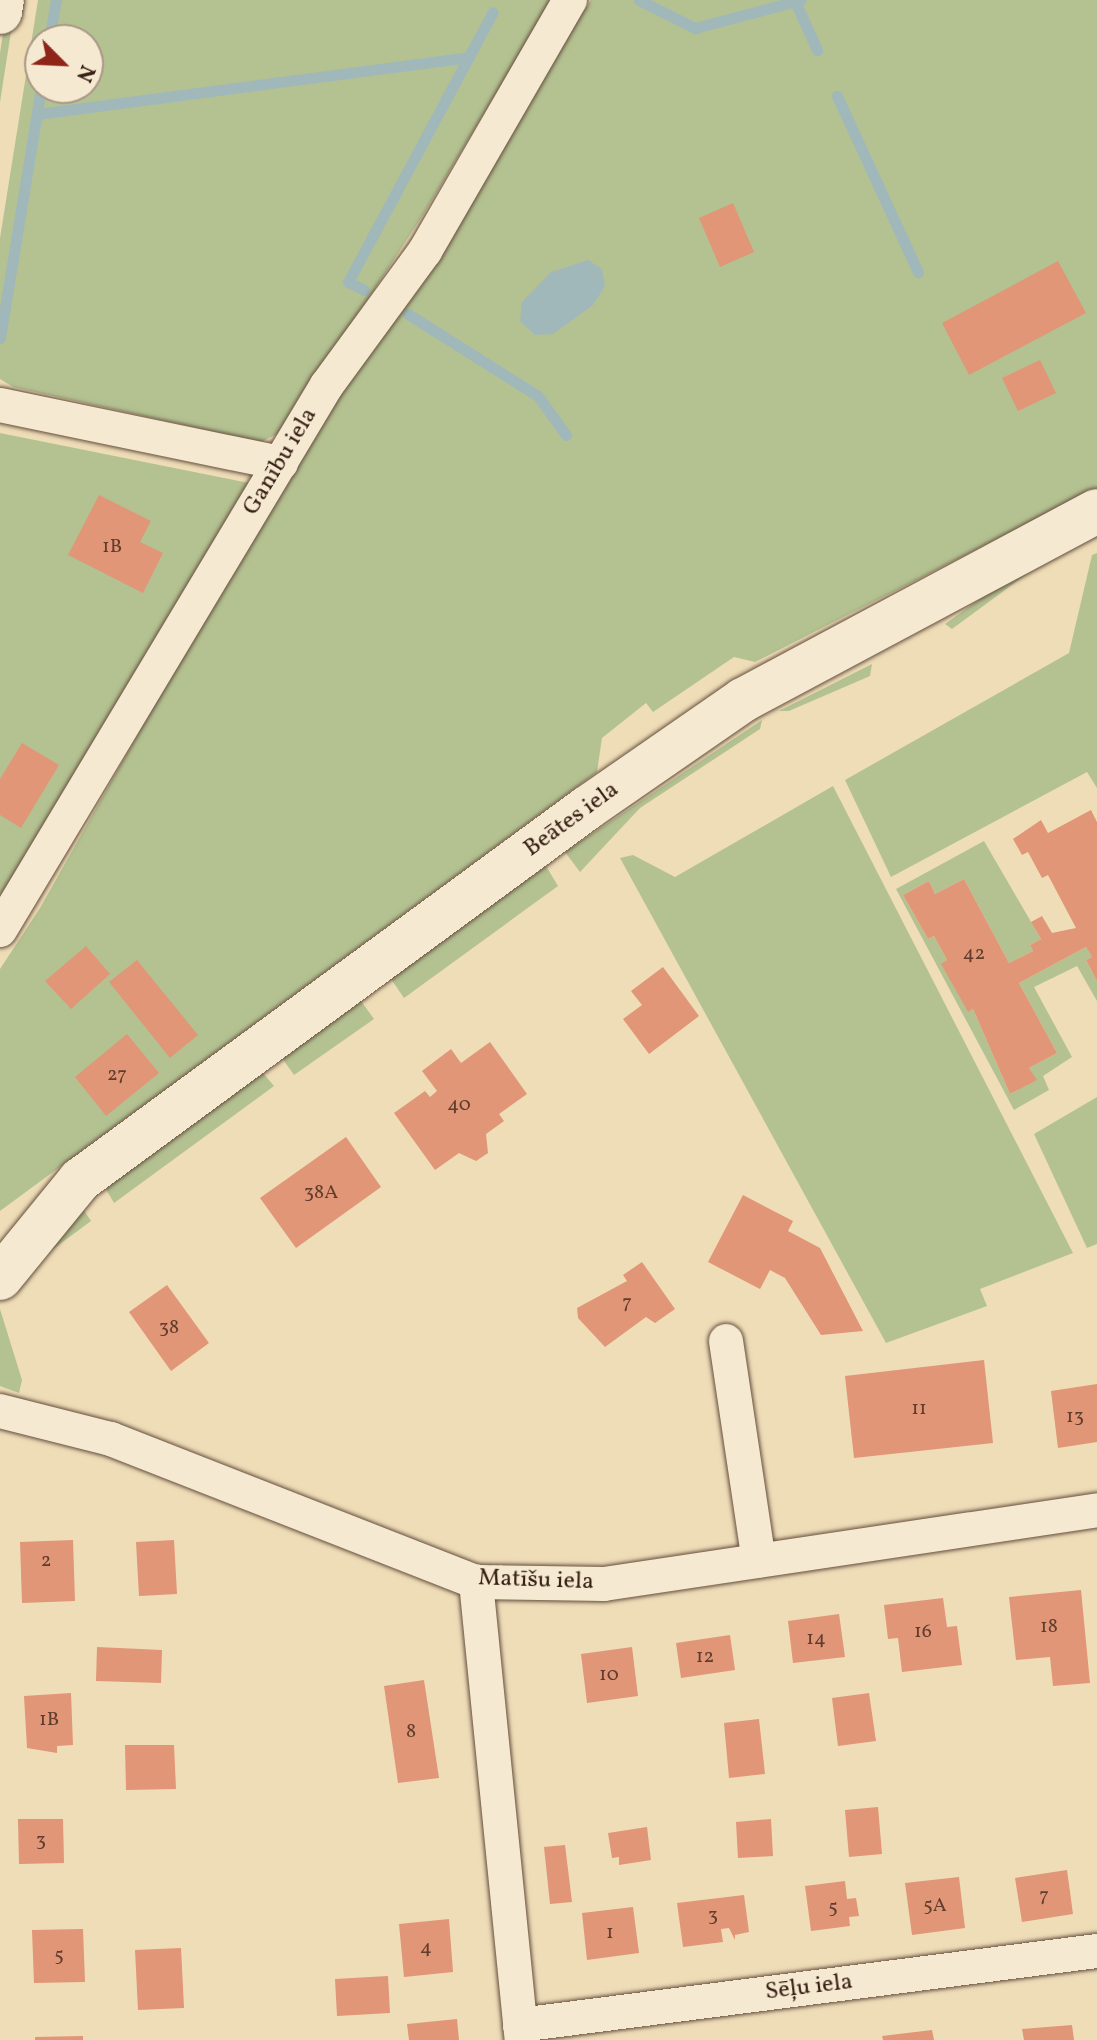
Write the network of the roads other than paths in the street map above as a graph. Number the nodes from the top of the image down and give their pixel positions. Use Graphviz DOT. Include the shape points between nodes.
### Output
graph roads {
  1 [pos="2,0"];
  2 [pos="570,0"];
  3 [pos="0,12"];
  4 [pos="0,405"];
  5 [pos="281,463"];
  6 [pos="1097,511"];
  7 [pos="0,930"];
  8 [pos="80,1180"];
  9 [pos="0,1223"];
  10 [pos="0,1278"];
  11 [pos="726,1341"];
  12 [pos="0,1411"];
  13 [pos="1097,1510"];
  14 [pos="759,1561"];
  15 [pos="476,1582"];
  16 [pos="1097,1951"];
  17 [pos="521,2033"];
  1 -- 3 [label="street"];
  2 -- 5 [label="street, Ganību iela" via="425,251 327,385"];
  4 -- 5 [label="street"];
  5 -- 7 [label="street, Ganību iela"];
  6 -- 8 [label="street, Beātes iela" via="743,700"];
  8 -- 9 [label="street, Beātes iela" via="43,1194"];
  8 -- 10 [label="street, Beātes iela"];
  11 -- 14 [label="street"];
  12 -- 15 [label="street, Matīšu iela" via="111,1439"];
  13 -- 14 [label="street, Matīšu iela"];
  14 -- 15 [label="street, Matīšu iela" via="604,1584"];
  15 -- 17 [label="street, Sēļu iela"];
  16 -- 17 [label="street, Sēļu iela"];
}
